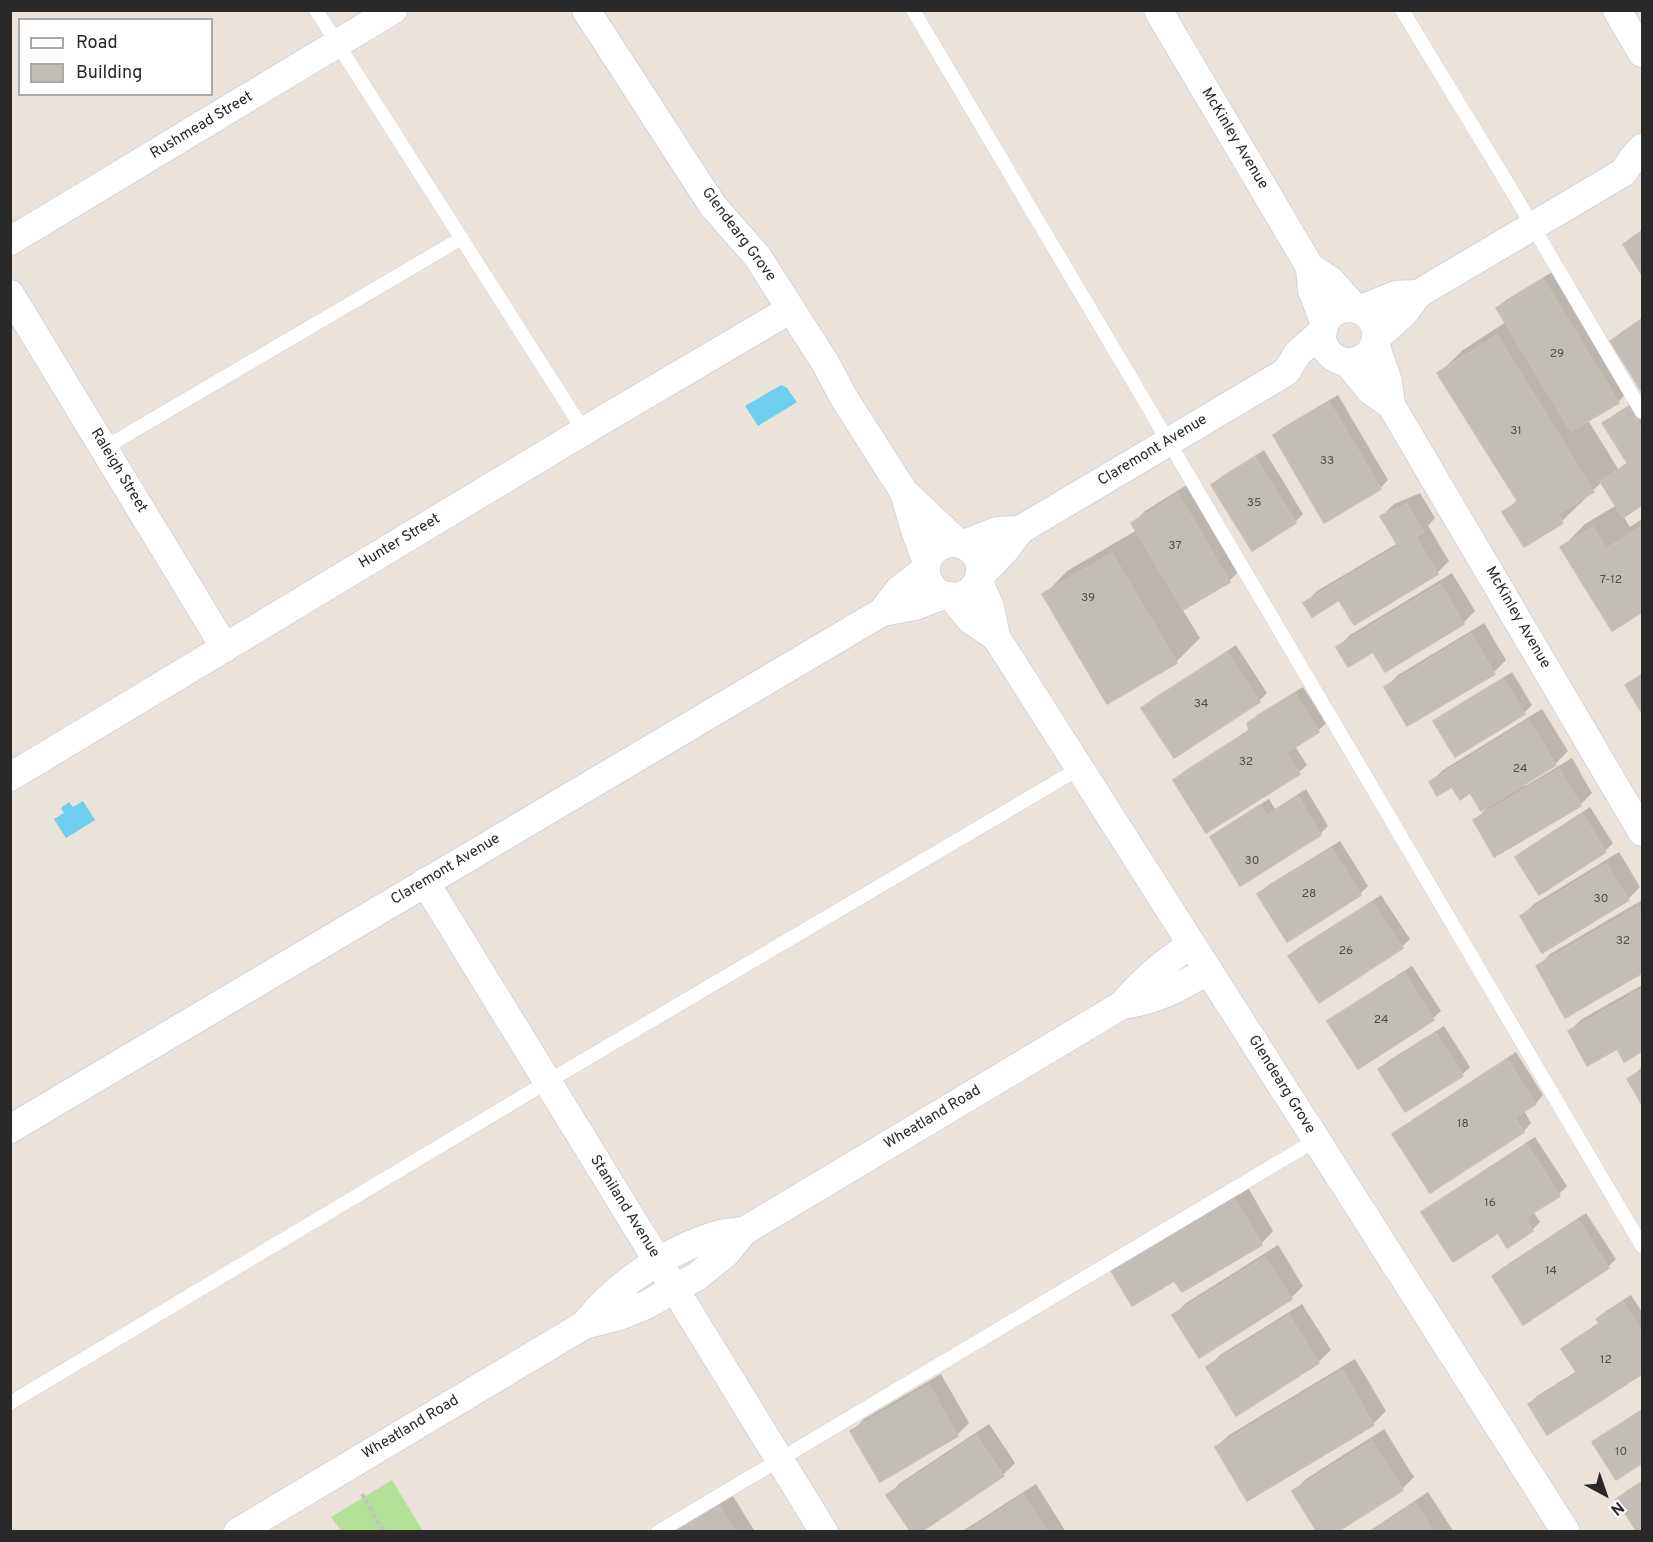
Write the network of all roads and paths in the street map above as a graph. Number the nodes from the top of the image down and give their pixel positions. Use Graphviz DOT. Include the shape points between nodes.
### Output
graph roads {
  1 [pos="316,10"];
  2 [pos="393,10"];
  3 [pos="586,10"];
  4 [pos="913,10"];
  5 [pos="1158,10"];
  6 [pos="1402,10"];
  7 [pos="1617,10"];
  8 [pos="337,44"];
  9 [pos="1642,53"];
  10 [pos="1642,148"];
  11 [pos="1633,172"];
  12 [pos="1533,226"];
  13 [pos="462,238"];
  14 [pos="10,241"];
  15 [pos="1310,267"];
  16 [pos="10,294"];
  17 [pos="1418,294"];
  18 [pos="791,309"];
  19 [pos="1358,310"];
  20 [pos="1324,328"];
  21 [pos="1375,341"];
  22 [pos="1343,361"];
  23 [pos="1286,372"];
  24 [pos="1391,405"];
  25 [pos="1642,412"];
  26 [pos="584,431"];
  27 [pos="1168,442"];
  28 [pos="104,448"];
  29 [pos="904,492"];
  30 [pos="1020,530"];
  31 [pos="960,544"];
  32 [pos="927,566"];
  33 [pos="979,578"];
  34 [pos="947,596"];
  35 [pos="882,612"];
  36 [pos="996,638"];
  37 [pos="225,648"];
  38 [pos="1080,768"];
  39 [pos="10,777"];
  40 [pos="1642,832"];
  41 [pos="425,882"];
  42 [pos="1192,944"];
  43 [pos="1208,970"];
  44 [pos="1122,1005"];
  45 [pos="547,1082"];
  46 [pos="10,1129"];
  47 [pos="1316,1140"];
  48 [pos="744,1231"];
  49 [pos="1642,1246"];
  50 [pos="658,1262"];
  51 [pos="675,1289"];
  52 [pos="584,1325"];
  53 [pos="10,1403"];
  54 [pos="779,1459"];
  55 [pos="362,1494"];
  56 [pos="238,1532"];
  57 [pos="384,1532"];
  58 [pos="658,1532"];
  59 [pos="824,1532"];
  60 [pos="1566,1532"];
  1 -- 8 [label="lane"];
  2 -- 8 [label="street, Rushmead Street"];
  3 -- 18 [label="street, Glendearg Grove" via="713,206 757,256"];
  4 -- 27 [label="lane"];
  5 -- 15 [label="street, McKinley Avenue"];
  6 -- 12 [label="lane"];
  7 -- 9 [label="street"];
  8 -- 13 [label="lane"];
  8 -- 14 [label="street, Rushmead Street"];
  10 -- 11 [label="street" via="1633,158"];
  11 -- 12 [label="street"];
  12 -- 17 [label="street"];
  12 -- 25 [label="lane"];
  13 -- 26 [label="lane"];
  13 -- 28 [label="lane"];
  15 -- 19 [label="street, McKinley Avenue" via="1331,280"];
  15 -- 20 [label="street, McKinley Avenue" via="1312,290"];
  16 -- 28 [label="street, Raleigh Street"];
  17 -- 19 [label="street" via="1396,295"];
  17 -- 21 [label="street"];
  18 -- 26 [label="street, Hunter Street"];
  18 -- 29 [label="street, Glendearg Grove"];
  19 -- 20 [label="street" via="1338,311"];
  19 -- 21 [label="street" via="1373,321"];
  20 -- 22 [label="street" via="1324,345"];
  20 -- 23 [label="street, Claremont Avenue" via="1298,353"];
  21 -- 22 [label="street" via="1364,357"];
  21 -- 24 [label="street, McKinley Avenue"];
  22 -- 23 [label="street, Claremont Avenue" via="1306,373"];
  22 -- 24 [label="street, McKinley Avenue" via="1370,390"];
  23 -- 27 [label="street, Claremont Avenue"];
  24 -- 40 [label="street, McKinley Avenue"];
  26 -- 37 [label="street, Hunter Street"];
  27 -- 30 [label="street, Claremont Avenue"];
  27 -- 49 [label="lane"];
  28 -- 37 [label="street, Raleigh Street"];
  29 -- 31 [label="street, Glendearg Grove"];
  29 -- 32 [label="street, Glendearg Grove"];
  30 -- 31 [label="street, Claremont Avenue" via="997,531"];
  30 -- 33 [label="street, Claremont Avenue"];
  31 -- 32 [label="street" via="939,547"];
  31 -- 33 [label="street" via="977,557"];
  32 -- 34 [label="street" via="931,585"];
  32 -- 35 [label="street, Claremont Avenue" via="899,590"];
  33 -- 34 [label="street" via="967,592"];
  33 -- 36 [label="street, Glendearg Grove"];
  34 -- 35 [label="street, Claremont Avenue"];
  34 -- 36 [label="street, Glendearg Grove"];
  35 -- 41 [label="street, Claremont Avenue"];
  36 -- 38 [label="street, Glendearg Grove"];
  37 -- 39 [label="street, Hunter Street"];
  38 -- 42 [label="street, Glendearg Grove"];
  38 -- 45 [label="lane"];
  41 -- 45 [label="street, Staniland Avenue"];
  41 -- 46 [label="street, Claremont Avenue"];
  42 -- 43 [label="street, Glendearg Grove"];
  42 -- 44 [label="street, Wheatland Road" via="1164,963"];
  43 -- 44 [label="street, Wheatland Road" via="1180,988 1144,1002"];
  43 -- 47 [label="street, Glendearg Grove"];
  44 -- 48 [label="street, Wheatland Road"];
  45 -- 50 [label="street, Staniland Avenue"];
  45 -- 53 [label="lane"];
  47 -- 54 [label="lane"];
  47 -- 60 [label="street, Glendearg Grove"];
  48 -- 50 [label="street, Wheatland Road" via="717,1235"];
  48 -- 51 [label="street, Wheatland Road" via="726,1253"];
  50 -- 51 [label="street, Staniland Avenue"];
  50 -- 52 [label="street, Wheatland Road" via="630,1280"];
  51 -- 52 [label="street, Wheatland Road" via="619,1316"];
  51 -- 54 [label="street, Staniland Avenue"];
  52 -- 56 [label="street, Wheatland Road"];
  54 -- 58 [label="lane"];
  54 -- 59 [label="street, Staniland Avenue"];
  55 -- 57 [label="path"];
}
